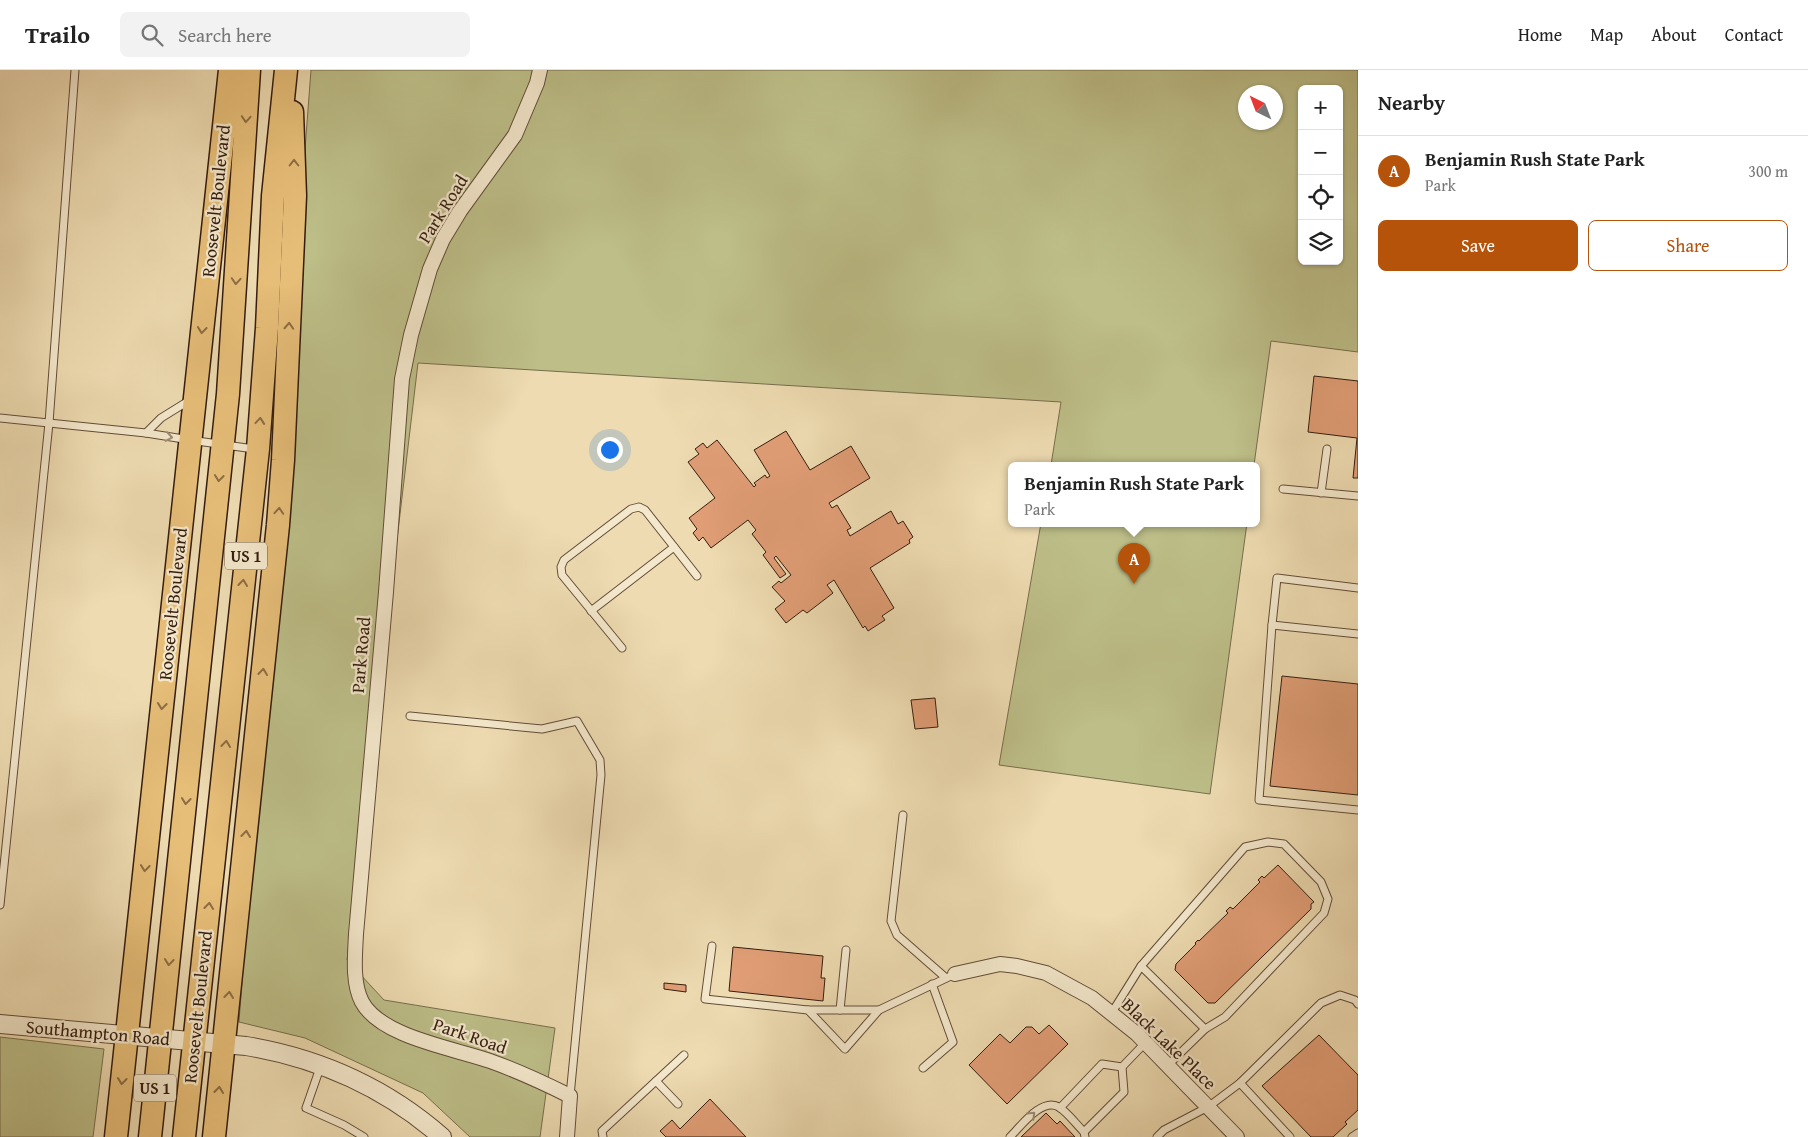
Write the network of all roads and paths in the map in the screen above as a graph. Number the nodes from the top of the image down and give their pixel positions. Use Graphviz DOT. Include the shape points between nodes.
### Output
graph roads {
  1 [pos="75,70"];
  2 [pos="230,70"];
  3 [pos="249,70"];
  4 [pos="286,70"];
  5 [pos="290,70"];
  6 [pos="540,70"];
  7 [pos="195,397"];
  8 [pos="0,418"];
  9 [pos="49,423"];
  10 [pos="146,432"];
  11 [pos="190,440"];
  12 [pos="223,444"];
  13 [pos="258,449"];
  14 [pos="1327,449"];
  15 [pos="1283,489"];
  16 [pos="1321,493"];
  17 [pos="1358,496"];
  18 [pos="674,547"];
  19 [pos="697,576"];
  20 [pos="1358,588"];
  21 [pos="591,611"];
  22 [pos="1272,624"];
  23 [pos="1358,634"];
  24 [pos="622,648"];
  25 [pos="410,716"];
  26 [pos="1358,810"];
  27 [pos="903,814"];
  28 [pos="0,905"];
  29 [pos="712,946"];
  30 [pos="846,950"];
  31 [pos="1141,966"];
  32 [pos="950,976"];
  33 [pos="932,984"];
  34 [pos="1358,1004"];
  35 [pos="808,1010"];
  36 [pos="840,1010"];
  37 [pos="879,1010"];
  38 [pos="1111,1014"];
  39 [pos="0,1024"];
  40 [pos="1205,1029"];
  41 [pos="127,1035"];
  42 [pos="160,1038"];
  43 [pos="195,1041"];
  44 [pos="1145,1043"];
  45 [pos="224,1044"];
  46 [pos="684,1055"];
  47 [pos="321,1065"];
  48 [pos="1168,1066"];
  49 [pos="1122,1067"];
  50 [pos="924,1068"];
  51 [pos="656,1081"];
  52 [pos="1240,1083"];
  53 [pos="570,1096"];
  54 [pos="678,1104"];
  55 [pos="1060,1108"];
  56 [pos="1208,1108"];
  57 [pos="1358,1133"];
  58 [pos="1085,1134"];
  59 [pos="116,1137"];
  60 [pos="150,1137"];
  61 [pos="184,1137"];
  62 [pos="214,1137"];
  63 [pos="364,1137"];
  64 [pos="442,1137"];
  65 [pos="567,1137"];
  66 [pos="603,1137"];
  67 [pos="1010,1137"];
  68 [pos="1157,1137"];
  69 [pos="1237,1137"];
  70 [pos="1290,1137"];
  71 [pos="1352,1137"];
  1 -- 9 [label="lane"];
  2 -- 7 [label="highway, Roosevelt Boulevard / US 1, one-way"];
  3 -- 12 [label="highway, Roosevelt Boulevard / US 1, one-way"];
  13 -- 4 [label="highway, Roosevelt Boulevard / US 1, one-way" via="273,196"];
  45 -- 5 [label="highway, Roosevelt Boulevard / US 1, one-way" via="282,469 295,196"];
  6 -- 53 [label="street, Park Road" via="515,135 443,239 411,334 402,379 354,974 361,1001 376,1019 394,1030 490,1061"];
  7 -- 10 [label="lane" via="161,418"];
  7 -- 11 [label="highway, Roosevelt Boulevard / US 1"];
  8 -- 9 [label="lane"];
  9 -- 10 [label="lane"];
  9 -- 28 [label="lane"];
  10 -- 11 [label="lane, one-way"];
  11 -- 12 [label="lane"];
  11 -- 41 [label="highway, Roosevelt Boulevard / US 1, one-way"];
  12 -- 13 [label="lane"];
  12 -- 42 [label="highway, Roosevelt Boulevard / US 1, one-way"];
  43 -- 13 [label="highway, Roosevelt Boulevard / US 1, one-way"];
  14 -- 16 [label="lane"];
  15 -- 16 [label="lane"];
  16 -- 17 [label="lane"];
  18 -- 19 [label="lane"];
  18 -- 21 [label="lane"];
  18 -- 21 [label="lane" via="645,510 639,507 564,560 562,575"];
  20 -- 22 [label="lane" via="1277,578"];
  21 -- 24 [label="lane"];
  22 -- 23 [label="lane"];
  22 -- 26 [label="lane" via="1258,800"];
  25 -- 53 [label="lane" via="542,728 577,721 600,760"];
  27 -- 32 [label="lane" via="890,921 897,935"];
  29 -- 35 [label="lane" via="705,999"];
  30 -- 36 [label="lane"];
  31 -- 38 [label="lane"];
  31 -- 40 [label="lane"];
  31 -- 40 [label="lane" via="1245,847 1268,842 1284,844 1321,882 1328,899 1324,913 1225,1017"];
  32 -- 33 [label="lane"];
  32 -- 38 [label="street, Black Lake Place" via="1000,964 1046,973 1092,998"];
  33 -- 37 [label="lane"];
  33 -- 50 [label="lane" via="953,1042"];
  34 -- 52 [label="lane" via="1340,995 1321,1003"];
  35 -- 36 [label="lane"];
  35 -- 37 [label="lane" via="844,1049"];
  36 -- 37 [label="lane"];
  38 -- 44 [label="street, Black Lake Place"];
  39 -- 41 [label="street, Southampton Road"];
  40 -- 48 [label="lane"];
  41 -- 42 [label="street, Southampton Road"];
  41 -- 59 [label="highway, Roosevelt Boulevard / US 1, one-way"];
  42 -- 43 [label="street, Southampton Road"];
  42 -- 60 [label="highway, Roosevelt Boulevard / US 1"];
  43 -- 45 [label="street, Southampton Road"];
  43 -- 61 [label="highway, Roosevelt Boulevard / US 1"];
  44 -- 48 [label="street, Black Lake Place"];
  44 -- 49 [label="lane"];
  45 -- 47 [label="street, Southampton Road" via="284,1053"];
  62 -- 45 [label="highway, Roosevelt Boulevard / US 1, one-way"];
  46 -- 51 [label="lane"];
  47 -- 63 [label="lane" via="306,1108"];
  47 -- 64 [label="street, Southampton Road" via="380,1092"];
  48 -- 56 [label="street, Black Lake Place"];
  49 -- 55 [label="lane" via="1102,1064"];
  49 -- 58 [label="lane" via="1124,1092"];
  51 -- 54 [label="lane"];
  51 -- 66 [label="lane" via="602,1131"];
  52 -- 56 [label="lane"];
  52 -- 70 [label="lane"];
  53 -- 65 [label="street"];
  55 -- 58 [label="lane"];
  67 -- 55 [label="lane, one-way" via="1040,1107 1051,1104"];
  56 -- 68 [label="lane" via="1164,1130"];
  56 -- 69 [label="street, Black Lake Place"];
  57 -- 71 [label="lane"];
}
